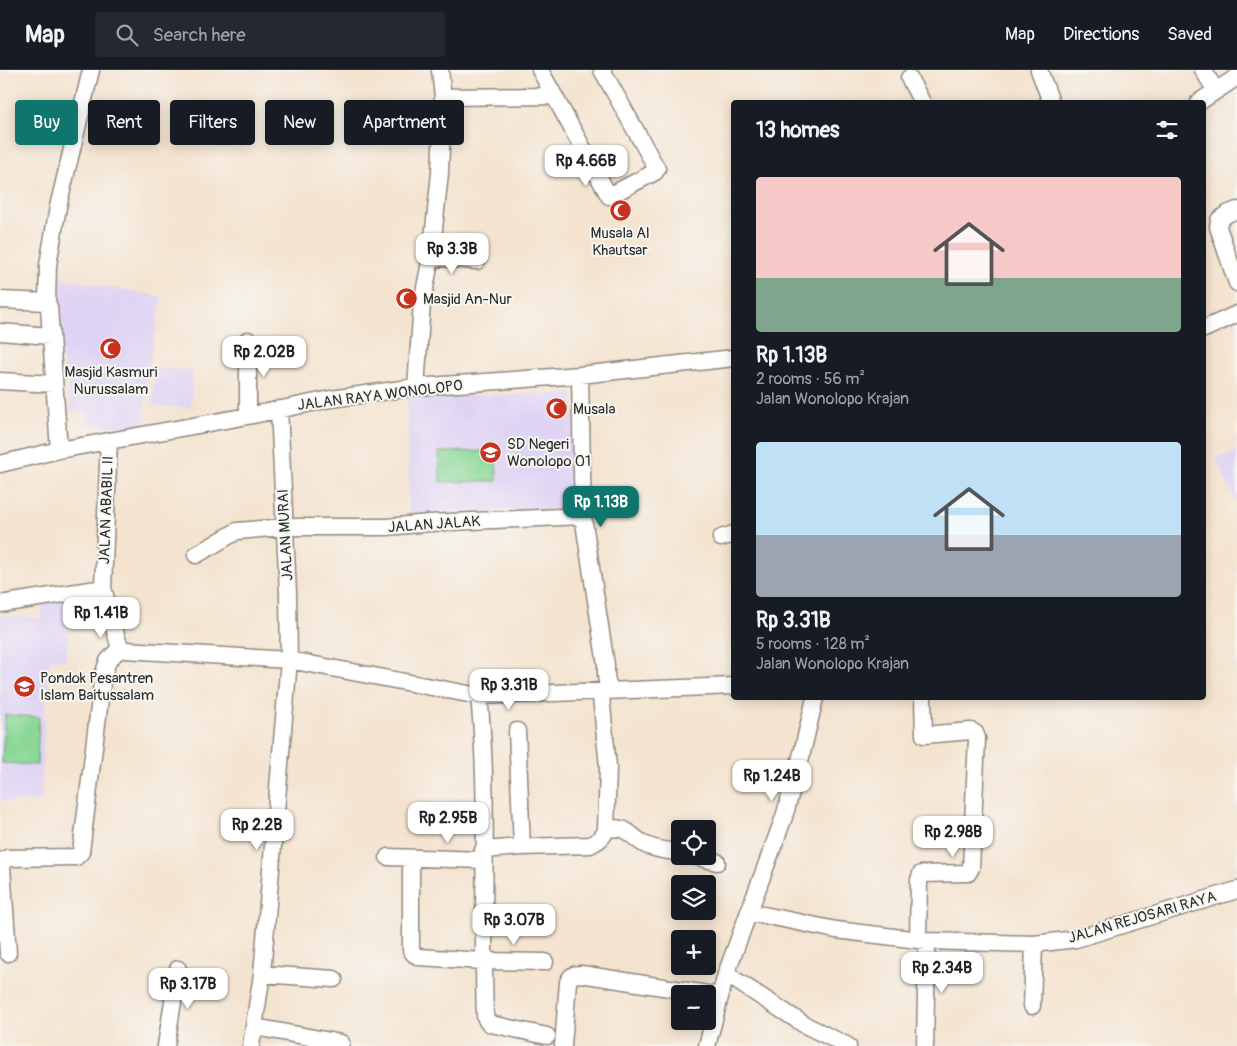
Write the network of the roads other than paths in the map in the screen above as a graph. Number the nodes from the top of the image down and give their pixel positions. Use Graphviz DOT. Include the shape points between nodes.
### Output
graph roads {
  1 [pos="91,70"];
  2 [pos="440,70"];
  3 [pos="540,70"];
  4 [pos="602,70"];
  5 [pos="1039,70"];
  6 [pos="1203,70"];
  7 [pos="1237,77"];
  8 [pos="909,78"];
  9 [pos="1216,91"];
  10 [pos="554,96"];
  11 [pos="443,97"];
  12 [pos="921,100"];
  13 [pos="1050,100"];
  14 [pos="1202,100"];
  15 [pos="1237,210"];
  16 [pos="431,257"];
  17 [pos="477,261"];
  18 [pos="1237,283"];
  19 [pos="0,300"];
  20 [pos="47,302"];
  21 [pos="1237,314"];
  22 [pos="1206,328"];
  23 [pos="0,332"];
  24 [pos="50,336"];
  25 [pos="248,340"];
  26 [pos="731,358"];
  27 [pos="580,376"];
  28 [pos="0,381"];
  29 [pos="54,384"];
  30 [pos="416,387"];
  31 [pos="279,409"];
  32 [pos="248,416"];
  33 [pos="109,441"];
  34 [pos="59,450"];
  35 [pos="0,464"];
  36 [pos="583,516"];
  37 [pos="285,528"];
  38 [pos="196,555"];
  39 [pos="103,588"];
  40 [pos="0,604"];
  41 [pos="121,647"];
  42 [pos="289,660"];
  43 [pos="731,686"];
  44 [pos="608,691"];
  45 [pos="478,696"];
  46 [pos="815,700"];
  47 [pos="922,700"];
  48 [pos="516,731"];
  49 [pos="606,830"];
  50 [pos="522,847"];
  51 [pos="671,851"];
  52 [pos="483,855"];
  53 [pos="388,857"];
  54 [pos="411,859"];
  55 [pos="1237,890"];
  56 [pos="749,912"];
  57 [pos="923,940"];
  58 [pos="1034,944"];
  59 [pos="8,953"];
  60 [pos="483,961"];
  61 [pos="545,962"];
  62 [pos="178,970"];
  63 [pos="262,974"];
  64 [pos="726,974"];
  65 [pos="334,979"];
  66 [pos="720,996"];
  67 [pos="1032,1006"];
  68 [pos="255,1027"];
  69 [pos="547,1036"];
  70 [pos="341,1043"];
  71 [pos="166,1046"];
  72 [pos="251,1046"];
  73 [pos="563,1046"];
  74 [pos="707,1046"];
  75 [pos="848,1046"];
  76 [pos="925,1046"];
  1 -- 20 [label="street" via="58,207 48,265"];
  2 -- 11 [label="street"];
  3 -- 10 [label="street"];
  4 -- 10 [label="street" via="655,165 655,172 609,196"];
  5 -- 13 [label="street"];
  6 -- 9 [label="street"];
  7 -- 9 [label="street"];
  8 -- 12 [label="street"];
  9 -- 14 [label="street"];
  10 -- 11 [label="street"];
  11 -- 16 [label="street" via="440,173"];
  15 -- 18 [label="street" via="1219,220 1218,227"];
  16 -- 17 [label="street"];
  16 -- 30 [label="street" via="422,303"];
  19 -- 20 [label="street"];
  20 -- 24 [label="street"];
  21 -- 22 [label="street"];
  23 -- 24 [label="street"];
  24 -- 29 [label="street"];
  25 -- 32 [label="street"];
  26 -- 27 [label="street, JALAN RAYA WONOLOPO"];
  27 -- 30 [label="street, JALAN RAYA WONOLOPO"];
  27 -- 36 [label="street"];
  28 -- 29 [label="street"];
  29 -- 34 [label="street"];
  30 -- 31 [label="street, JALAN RAYA WONOLOPO"];
  31 -- 32 [label="street, JALAN RAYA WONOLOPO"];
  31 -- 37 [label="street, JALAN MURAI"];
  32 -- 33 [label="street, JALAN RAYA WONOLOPO"];
  33 -- 34 [label="street, JALAN RAYA WONOLOPO"];
  33 -- 39 [label="street, JALAN ABABIL II"];
  34 -- 35 [label="street, JALAN RAYA WONOLOPO"];
  36 -- 37 [label="street, JALAN JALAK" via="387,527"];
  36 -- 44 [label="street"];
  37 -- 38 [label="street, JALAN JALAK" via="237,531"];
  37 -- 42 [label="street, JALAN MURAI"];
  39 -- 40 [label="street"];
  39 -- 41 [label="street, JALAN ABABIL II"];
  41 -- 42 [label="street" via="125,650"];
  41 -- 59 [label="street" via="108,661 103,675 80,852 76,857 7,858 4,861"];
  42 -- 45 [label="street"];
  42 -- 63 [label="street, JALAN MURAI"];
  43 -- 44 [label="street"];
  44 -- 45 [label="street"];
  44 -- 49 [label="street" via="601,696 608,767"];
  45 -- 52 [label="street" via="484,784"];
  46 -- 56 [label="street" via="784,817"];
  47 -- 57 [label="street" via="924,735 971,731 977,738 970,868 968,873 921,874"];
  48 -- 50 [label="street"];
  49 -- 50 [label="street" via="598,841 590,845"];
  49 -- 51 [label="street" via="622,828 647,846"];
  50 -- 52 [label="street"];
  52 -- 54 [label="street"];
  52 -- 60 [label="street"];
  53 -- 54 [label="street"];
  54 -- 60 [label="street" via="414,954"];
  55 -- 58 [label="street, JALAN REJOSARI RAYA" via="1076,938"];
  56 -- 57 [label="street, JALAN REJOSARI RAYA" via="836,930"];
  56 -- 64 [label="street"];
  57 -- 58 [label="street, JALAN REJOSARI RAYA"];
  57 -- 76 [label="street"];
  58 -- 67 [label="street"];
  60 -- 61 [label="street"];
  60 -- 69 [label="street" via="487,1020 491,1024"];
  62 -- 71 [label="street"];
  63 -- 65 [label="street"];
  63 -- 68 [label="street, JALAN MURAI"];
  64 -- 66 [label="street"];
  64 -- 75 [label="street" via="805,1026"];
  66 -- 73 [label="street" via="574,974 568,982"];
  66 -- 74 [label="street"];
  68 -- 70 [label="street"];
  68 -- 72 [label="street, JALAN MURAI"];
}
